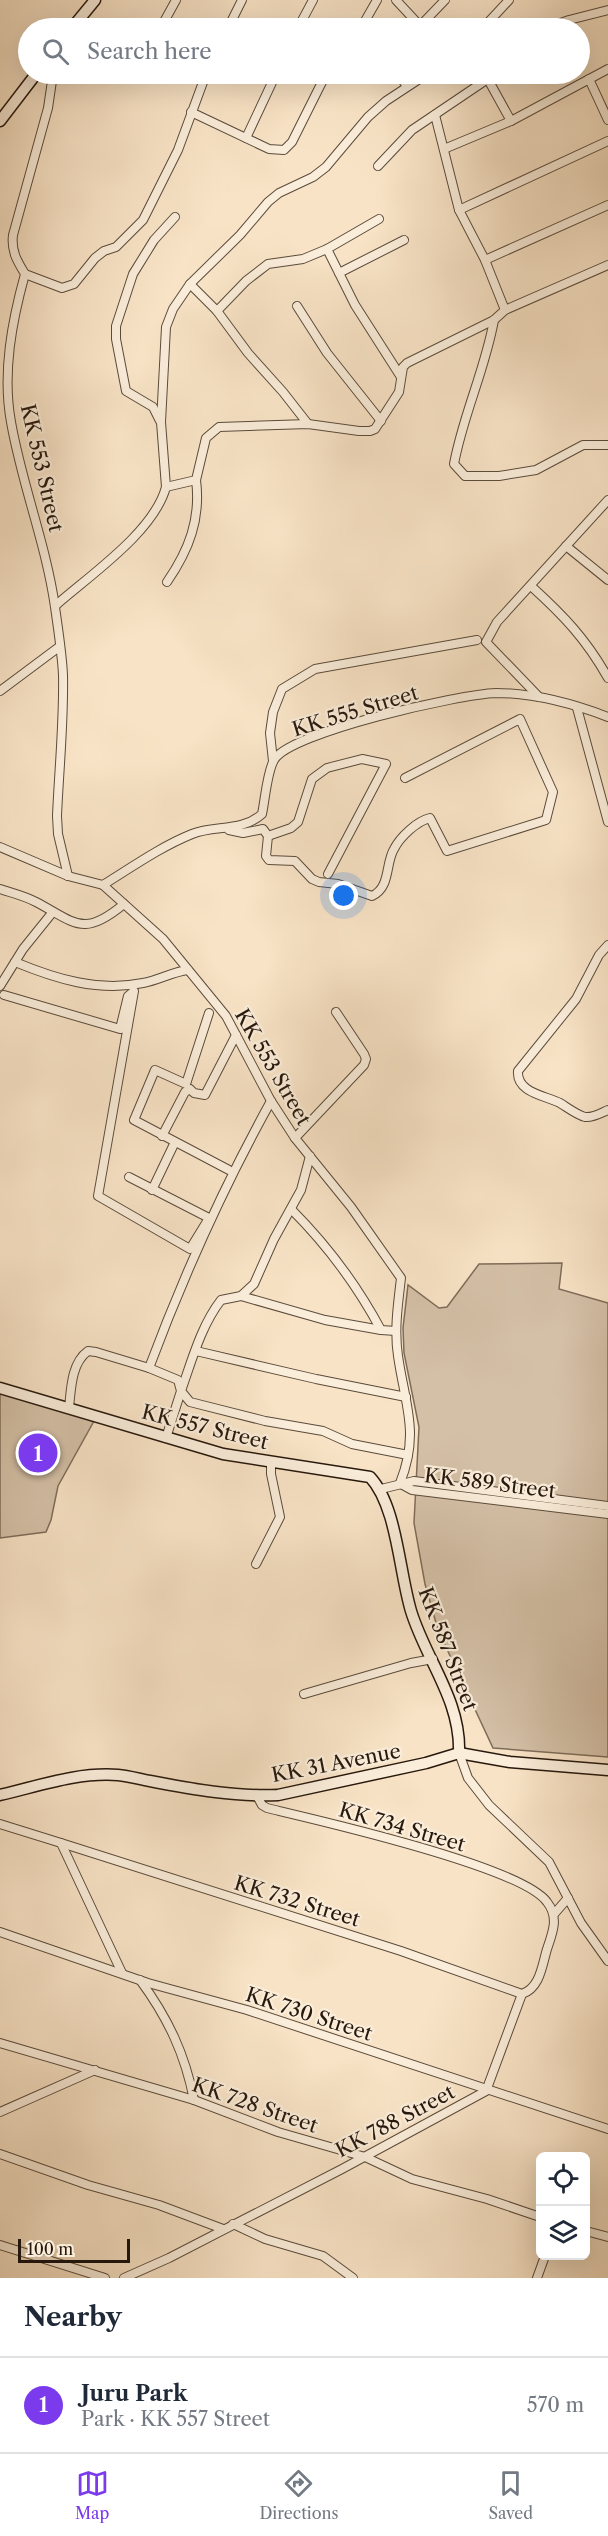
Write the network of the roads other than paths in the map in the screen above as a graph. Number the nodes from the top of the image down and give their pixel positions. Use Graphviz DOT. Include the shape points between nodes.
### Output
graph roads {
  1 [pos="95,0"];
  2 [pos="176,0"];
  3 [pos="242,0"];
  4 [pos="313,0"];
  5 [pos="377,0"];
  6 [pos="396,0"];
  7 [pos="446,0"];
  8 [pos="509,0"];
  9 [pos="608,10"];
  10 [pos="80,18"];
  11 [pos="166,18"];
  12 [pos="233,18"];
  13 [pos="303,18"];
  14 [pos="368,18"];
  15 [pos="413,18"];
  16 [pos="429,18"];
  17 [pos="492,18"];
  18 [pos="577,18"];
  19 [pos="608,69"];
  20 [pos="590,78"];
  21 [pos="590,81"];
  22 [pos="28,84"];
  23 [pos="52,84"];
  24 [pos="202,84"];
  25 [pos="271,84"];
  26 [pos="321,84"];
  27 [pos="410,84"];
  28 [pos="477,84"];
  29 [pos="494,84"];
  30 [pos="580,84"];
  31 [pos="407,86"];
  32 [pos="190,112"];
  33 [pos="435,114"];
  34 [pos="608,120"];
  35 [pos="0,121"];
  36 [pos="512,122"];
  37 [pos="246,138"];
  38 [pos="608,141"];
  39 [pos="444,149"];
  40 [pos="378,166"];
  41 [pos="608,205"];
  42 [pos="459,210"];
  43 [pos="175,217"];
  44 [pos="379,219"];
  45 [pos="404,240"];
  46 [pos="327,249"];
  47 [pos="485,260"];
  48 [pos="608,265"];
  49 [pos="339,273"];
  50 [pos="25,274"];
  51 [pos="190,284"];
  52 [pos="297,306"];
  53 [pos="505,310"];
  54 [pos="217,311"];
  55 [pos="494,320"];
  56 [pos="401,377"];
  57 [pos="381,421"];
  58 [pos="160,422"];
  59 [pos="308,424"];
  60 [pos="608,445"];
  61 [pos="196,480"];
  62 [pos="166,487"];
  63 [pos="608,500"];
  64 [pos="600,508"];
  65 [pos="608,513"];
  66 [pos="566,546"];
  67 [pos="608,580"];
  68 [pos="167,582"];
  69 [pos="531,586"];
  70 [pos="55,606"];
  71 [pos="477,640"];
  72 [pos="59,646"];
  73 [pos="608,678"];
  74 [pos="0,691"];
  75 [pos="539,697"];
  76 [pos="577,708"];
  77 [pos="608,717"];
  78 [pos="273,761"];
  79 [pos="405,778"];
  80 [pos="608,822"];
  81 [pos="224,829"];
  82 [pos="268,836"];
  83 [pos="0,846"];
  84 [pos="328,874"];
  85 [pos="68,876"];
  86 [pos="103,885"];
  87 [pos="0,889"];
  88 [pos="124,904"];
  89 [pos="52,913"];
  90 [pos="608,945"];
  91 [pos="15,962"];
  92 [pos="188,970"];
  93 [pos="0,986"];
  94 [pos="4,995"];
  95 [pos="336,1012"];
  96 [pos="209,1013"];
  97 [pos="236,1035"];
  98 [pos="271,1101"];
  99 [pos="608,1110"];
  100 [pos="162,1136"];
  101 [pos="295,1138"];
  102 [pos="175,1142"];
  103 [pos="310,1156"];
  104 [pos="229,1170"];
  105 [pos="129,1177"];
  106 [pos="152,1190"];
  107 [pos="291,1209"];
  108 [pos="241,1296"];
  109 [pos="381,1330"];
  110 [pos="396,1331"];
  111 [pos="196,1351"];
  112 [pos="149,1368"];
  113 [pos="0,1388"];
  114 [pos="181,1391"];
  115 [pos="406,1397"];
  116 [pos="69,1408"];
  117 [pos="166,1438"];
  118 [pos="408,1455"];
  119 [pos="271,1462"];
  120 [pos="400,1484"];
  121 [pos="381,1489"];
  122 [pos="608,1506"];
  123 [pos="608,1514"];
  124 [pos="256,1564"];
  125 [pos="433,1659"];
  126 [pos="304,1695"];
  127 [pos="459,1753"];
  128 [pos="608,1770"];
  129 [pos="0,1795"];
  130 [pos="257,1796"];
  131 [pos="0,1824"];
  132 [pos="61,1843"];
  133 [pos="568,1898"];
  134 [pos="554,1914"];
  135 [pos="0,1932"];
  136 [pos="608,1960"];
  137 [pos="122,1973"];
  138 [pos="139,1979"];
  139 [pos="522,1994"];
  140 [pos="0,2043"];
  141 [pos="95,2070"];
  142 [pos="486,2091"];
  143 [pos="194,2100"];
  144 [pos="0,2112"];
  145 [pos="608,2129"];
  146 [pos="0,2154"];
  147 [pos="365,2157"];
  148 [pos="536,2216"];
  149 [pos="233,2224"];
  150 [pos="223,2229"];
  151 [pos="590,2232"];
  152 [pos="608,2237"];
  153 [pos="0,2245"];
  154 [pos="544,2260"];
  155 [pos="105,2278"];
  156 [pos="124,2278"];
  157 [pos="352,2278"];
  158 [pos="537,2278"];
  1 -- 10 [label="main road"];
  2 -- 11 [label="street"];
  3 -- 12 [label="street"];
  4 -- 13 [label="street"];
  5 -- 14 [label="street"];
  6 -- 15 [label="street"];
  7 -- 16 [label="street"];
  8 -- 17 [label="street"];
  9 -- 18 [label="street"];
  19 -- 20 [label="street"];
  21 -- 34 [label="street"];
  22 -- 35 [label="main road"];
  23 -- 50 [label="street" via="11,246"];
  24 -- 32 [label="street"];
  25 -- 37 [label="street"];
  26 -- 37 [label="street" via="292,142 284,150"];
  27 -- 31 [label="street"];
  28 -- 33 [label="street"];
  29 -- 36 [label="street"];
  30 -- 36 [label="street"];
  31 -- 51 [label="street" via="368,117 327,167 268,202 240,236"];
  32 -- 37 [label="street"];
  32 -- 50 [label="street" via="178,150 143,220 125,239 95,258 68,288"];
  33 -- 39 [label="street"];
  33 -- 40 [label="street" via="412,130"];
  36 -- 39 [label="street"];
  38 -- 42 [label="street"];
  39 -- 42 [label="street"];
  41 -- 47 [label="street"];
  42 -- 47 [label="street"];
  43 -- 58 [label="street" via="153,240 133,274 116,326 126,391 153,407"];
  44 -- 46 [label="street"];
  45 -- 49 [label="street"];
  46 -- 49 [label="street"];
  46 -- 54 [label="street" via="303,259 268,264"];
  47 -- 53 [label="street"];
  48 -- 53 [label="street"];
  49 -- 56 [label="street"];
  50 -- 70 [label="street, KK 553 Street" via="9,348 11,420"];
  51 -- 54 [label="street"];
  51 -- 58 [label="street" via="172,309 166,327"];
  52 -- 57 [label="street" via="327,353"];
  53 -- 55 [label="street"];
  54 -- 59 [label="street"];
  55 -- 56 [label="street" via="407,363"];
  55 -- 60 [label="street" via="488,354 454,464 465,476 499,476 536,471 583,444"];
  56 -- 57 [label="street" via="399,392"];
  57 -- 59 [label="street" via="370,431"];
  58 -- 62 [label="street"];
  59 -- 61 [label="street" via="219,427 206,438"];
  61 -- 62 [label="street"];
  61 -- 68 [label="street" via="197,521 181,561"];
  62 -- 70 [label="street" via="163,500 145,526"];
  63 -- 64 [label="street"];
  64 -- 65 [label="street"];
  64 -- 66 [label="street"];
  66 -- 67 [label="street"];
  66 -- 69 [label="street"];
  69 -- 73 [label="street" via="569,621"];
  69 -- 75 [label="street" via="497,622 486,642"];
  70 -- 72 [label="street, KK 553 Street"];
  71 -- 78 [label="street" via="315,669 282,689 270,733"];
  72 -- 74 [label="street"];
  72 -- 85 [label="street, KK 553 Street" via="63,674 57,816"];
  75 -- 76 [label="street, KK 555 Street"];
  75 -- 78 [label="street, KK 555 Street" via="484,694 391,713 319,735 281,752"];
  76 -- 77 [label="street, KK 555 Street"];
  76 -- 80 [label="street"];
  78 -- 81 [label="street" via="262,814 248,823"];
  79 -- 82 [label="street" via="520,719 553,792 546,820 447,851 430,818 420,820 393,849 386,880 372,896 312,879 295,861 269,860"];
  81 -- 82 [label="street" via="243,833 263,829"];
  81 -- 86 [label="street" via="196,832 178,839"];
  82 -- 84 [label="street" via="298,822 312,779 327,768 362,759 386,764"];
  83 -- 85 [label="street"];
  85 -- 86 [label="street"];
  86 -- 88 [label="street, KK 553 Street"];
  87 -- 89 [label="street"];
  88 -- 89 [label="street" via="96,922 82,925"];
  88 -- 92 [label="street, KK 553 Street" via="163,939"];
  89 -- 91 [label="street"];
  90 -- 99 [label="street" via="576,999 518,1071 520,1083 538,1096 583,1116"];
  91 -- 92 [label="street" via="48,976 114,987 146,983 171,972"];
  91 -- 93 [label="street"];
  92 -- 97 [label="street, KK 553 Street" via="226,1016"];
  94 -- 106 [label="street" via="120,1029 128,996 134,991 98,1196 189,1250 209,1218"];
  95 -- 101 [label="street" via="364,1054 364,1065"];
  96 -- 100 [label="street" via="186,1084 155,1070 134,1120"];
  97 -- 98 [label="street, KK 553 Street"];
  97 -- 100 [label="street" via="205,1095 190,1089 185,1092"];
  98 -- 101 [label="street, KK 553 Street"];
  98 -- 112 [label="street" via="184,1280"];
  100 -- 102 [label="street"];
  101 -- 103 [label="street, KK 553 Street"];
  102 -- 104 [label="street"];
  102 -- 106 [label="street"];
  103 -- 107 [label="street" via="301,1190"];
  103 -- 110 [label="street, KK 553 Street" via="401,1278"];
  105 -- 106 [label="street"];
  107 -- 108 [label="street" via="254,1284"];
  107 -- 109 [label="street" via="342,1266"];
  108 -- 109 [label="street" via="325,1320"];
  108 -- 111 [label="street" via="221,1300"];
  109 -- 110 [label="street"];
  110 -- 115 [label="street"];
  111 -- 114 [label="street"];
  111 -- 115 [label="street"];
  112 -- 114 [label="street" via="178,1380"];
  112 -- 116 [label="street" via="88,1351 77,1363"];
  113 -- 116 [label="main road, KK 557 Street"];
  114 -- 117 [label="street"];
  114 -- 118 [label="street" via="190,1402 323,1431 352,1444"];
  115 -- 118 [label="street" via="411,1421"];
  116 -- 117 [label="main road, KK 557 Street"];
  117 -- 119 [label="main road, KK 557 Street"];
  118 -- 120 [label="street"];
  119 -- 121 [label="main road, KK 557 Street" via="370,1477"];
  119 -- 124 [label="street" via="280,1517"];
  120 -- 121 [label="street"];
  120 -- 122 [label="street, KK 589 Street" via="414,1481"];
  120 -- 123 [label="street, KK 589 Street" via="412,1490"];
  121 -- 125 [label="main road, KK 587 Street" via="412,1613"];
  125 -- 126 [label="street"];
  125 -- 127 [label="main road, KK 587 Street" via="456,1717"];
  127 -- 128 [label="main road, KK 31 Avenue" via="510,1762"];
  127 -- 130 [label="main road, KK 31 Avenue" via="310,1789"];
  127 -- 133 [label="street" via="468,1778 489,1805 549,1862"];
  129 -- 130 [label="main road, KK 31 Avenue" via="91,1775"];
  130 -- 134 [label="street, KK 734 Street" via="267,1808 388,1838 508,1879 540,1894"];
  131 -- 132 [label="street, KK 732 Street"];
  132 -- 137 [label="street"];
  132 -- 139 [label="street, KK 732 Street" via="401,1951"];
  133 -- 134 [label="street"];
  133 -- 136 [label="street" via="594,1944"];
  134 -- 139 [label="street, KK 788 Street" via="539,1976 532,1989"];
  135 -- 137 [label="street, KK 730 Street"];
  137 -- 138 [label="street, KK 730 Street"];
  138 -- 142 [label="street, KK 730 Street" via="247,2010"];
  138 -- 143 [label="street" via="175,2035 187,2064"];
  139 -- 142 [label="street, KK 788 Street"];
  140 -- 141 [label="street, KK 728 Street"];
  141 -- 143 [label="street, KK 728 Street"];
  141 -- 144 [label="street"];
  142 -- 145 [label="street, KK 730 Street"];
  142 -- 147 [label="street, KK 788 Street"];
  143 -- 147 [label="street, KK 728 Street" via="278,2132"];
  146 -- 150 [label="street"];
  147 -- 148 [label="street, KK 728 Street" via="412,2179"];
  147 -- 149 [label="street, KK 788 Street"];
  149 -- 150 [label="street, KK 788 Street"];
  149 -- 157 [label="street" via="265,2239 323,2256"];
  150 -- 156 [label="street, KK 788 Street"];
  151 -- 152 [label="street"];
  153 -- 155 [label="street"];
  154 -- 158 [label="street"];
}
